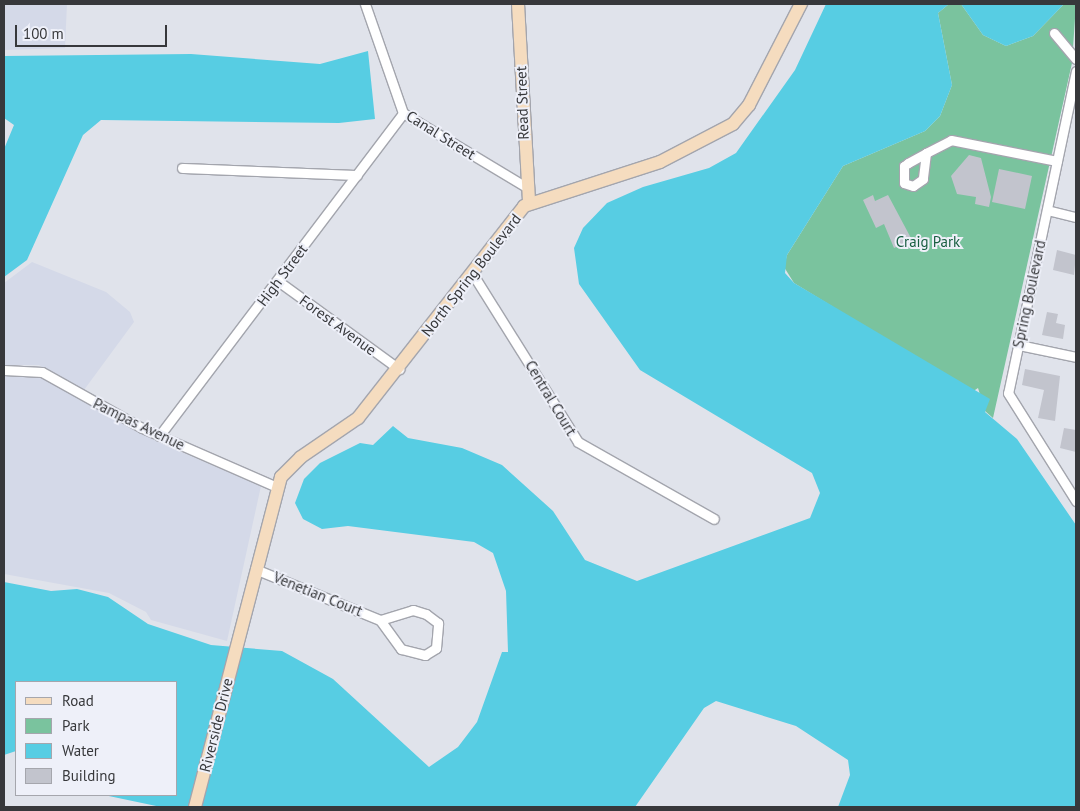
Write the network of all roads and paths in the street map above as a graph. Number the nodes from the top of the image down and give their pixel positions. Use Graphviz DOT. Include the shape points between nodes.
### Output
graph roads {
  1 [pos="365,4"];
  2 [pos="518,4"];
  3 [pos="802,4"];
  4 [pos="1054,33"];
  5 [pos="1076,58"];
  6 [pos="1076,70"];
  7 [pos="403,112"];
  8 [pos="926,153"];
  9 [pos="1057,161"];
  10 [pos="182,168"];
  11 [pos="357,175"];
  12 [pos="526,187"];
  13 [pos="529,202"];
  14 [pos="1047,210"];
  15 [pos="1076,217"];
  16 [pos="472,273"];
  17 [pos="278,281"];
  18 [pos="1018,345"];
  19 [pos="1076,357"];
  20 [pos="399,369"];
  21 [pos="4,370"];
  22 [pos="159,436"];
  23 [pos="275,486"];
  24 [pos="1076,499"];
  25 [pos="714,519"];
  26 [pos="255,569"];
  27 [pos="380,620"];
  28 [pos="236,642"];
  29 [pos="195,807"];
  1 -- 7 [label="street, Canal Street"];
  2 -- 12 [label="street, Read Street"];
  3 -- 13 [label="street, North Spring Boulevard" via="749,105 724,131 660,162"];
  4 -- 5 [label="street"];
  6 -- 9 [label="street, Spring Boulevard"];
  7 -- 11 [label="street, High Street"];
  7 -- 12 [label="street, Canal Street"];
  8 -- 9 [label="street" via="951,140"];
  9 -- 14 [label="street, Spring Boulevard"];
  10 -- 11 [label="street"];
  11 -- 17 [label="street, High Street"];
  12 -- 13 [label="street, Read Street"];
  13 -- 16 [label="street, North Spring Boulevard"];
  14 -- 15 [label="street"];
  14 -- 18 [label="street, Spring Boulevard"];
  16 -- 20 [label="street, North Spring Boulevard"];
  16 -- 25 [label="street, Central Court" via="578,442"];
  17 -- 20 [label="street, Forest Avenue"];
  17 -- 22 [label="street, High Street"];
  18 -- 19 [label="street"];
  18 -- 24 [label="street, Spring Boulevard" via="1010,402"];
  20 -- 23 [label="street, North Spring Boulevard" via="358,418 293,463"];
  21 -- 22 [label="street, Pampas Avenue" via="42,372"];
  22 -- 23 [label="street, Pampas Avenue"];
  23 -- 26 [label="street, North Spring Boulevard"];
  26 -- 27 [label="street, Venetian Court"];
  26 -- 28 [label="street, North Spring Boulevard"];
  27 -- 27 [label="street, Venetian Court" via="401,649 425,655 436,648 438,623 426,614 413,610"];
  28 -- 29 [label="street, Riverside Drive"];
}
